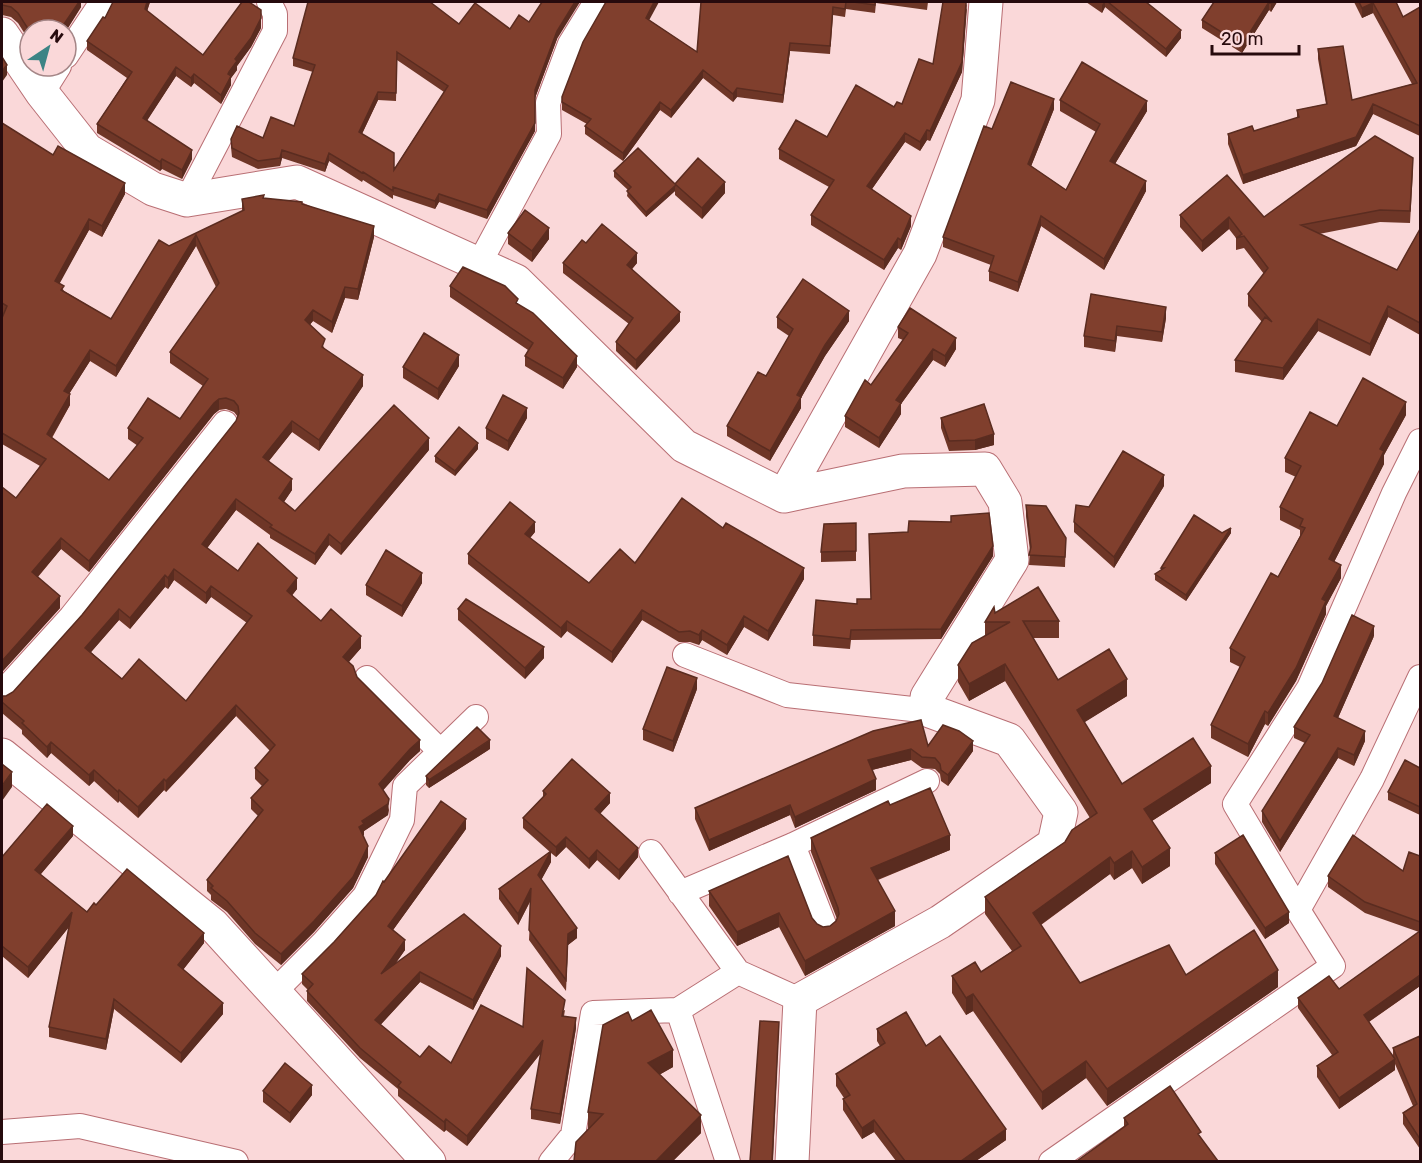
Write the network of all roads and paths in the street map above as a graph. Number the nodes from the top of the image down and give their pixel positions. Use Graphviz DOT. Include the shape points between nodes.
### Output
graph roads {
  1 [pos="102,2"];
  2 [pos="268,2"];
  3 [pos="596,2"];
  4 [pos="986,2"];
  5 [pos="2,34"];
  6 [pos="78,38"];
  7 [pos="51,78"];
  8 [pos="42,93"];
  9 [pos="188,200"];
  10 [pos="479,264"];
  11 [pos="225,423"];
  12 [pos="1420,441"];
  13 [pos="784,496"];
  14 [pos="685,654"];
  15 [pos="1420,677"];
  16 [pos="367,678"];
  17 [pos="2,693"];
  18 [pos="930,711"];
  19 [pos="476,717"];
  20 [pos="441,752"];
  21 [pos="2,755"];
  22 [pos="927,781"];
  23 [pos="793,845"];
  24 [pos="651,852"];
  25 [pos="680,893"];
  26 [pos="1298,910"];
  27 [pos="825,927"];
  28 [pos="738,972"];
  29 [pos="274,992"];
  30 [pos="800,1000"];
  31 [pos="678,1010"];
  32 [pos="2,1132"];
  33 [pos="236,1161"];
  34 [pos="429,1161"];
  35 [pos="551,1161"];
  36 [pos="728,1161"];
  37 [pos="792,1161"];
  38 [pos="1051,1161"];
  1 -- 6 [label="street"];
  2 -- 9 [label="street" via="275,14 275,31"];
  3 -- 10 [label="street" via="570,44 548,103 549,134"];
  4 -- 13 [label="street" via="978,100 920,254"];
  5 -- 8 [label="street"];
  7 -- 8 [label="street"];
  8 -- 9 [label="street" via="87,150 153,189"];
  9 -- 10 [label="street" via="297,182"];
  10 -- 13 [label="street" via="516,281 684,446"];
  11 -- 17 [label="street" via="70,617"];
  12 -- 26 [label="street" via="1309,688 1235,804"];
  13 -- 18 [label="street" via="903,471 985,469 1005,502 1012,560 927,698"];
  14 -- 18 [label="street" via="786,695"];
  15 -- 26 [label="street" via="1372,779"];
  16 -- 20 [label="street"];
  18 -- 30 [label="street" via="1009,740 1061,812 1054,844 940,922"];
  19 -- 20 [label="street"];
  20 -- 29 [label="street" via="405,786 402,820 365,897"];
  21 -- 29 [label="street" via="213,925"];
  22 -- 23 [label="street"];
  23 -- 25 [label="street"];
  23 -- 27 [label="street"];
  24 -- 25 [label="street"];
  25 -- 28 [label="street"];
  26 -- 38 [label="street" via="1333,966"];
  28 -- 30 [label="street"];
  28 -- 31 [label="street"];
  29 -- 34 [label="street"];
  30 -- 37 [label="street"];
  31 -- 35 [label="street" via="593,1013 573,1135"];
  31 -- 36 [label="street"];
  32 -- 33 [label="street" via="80,1126"];
}
